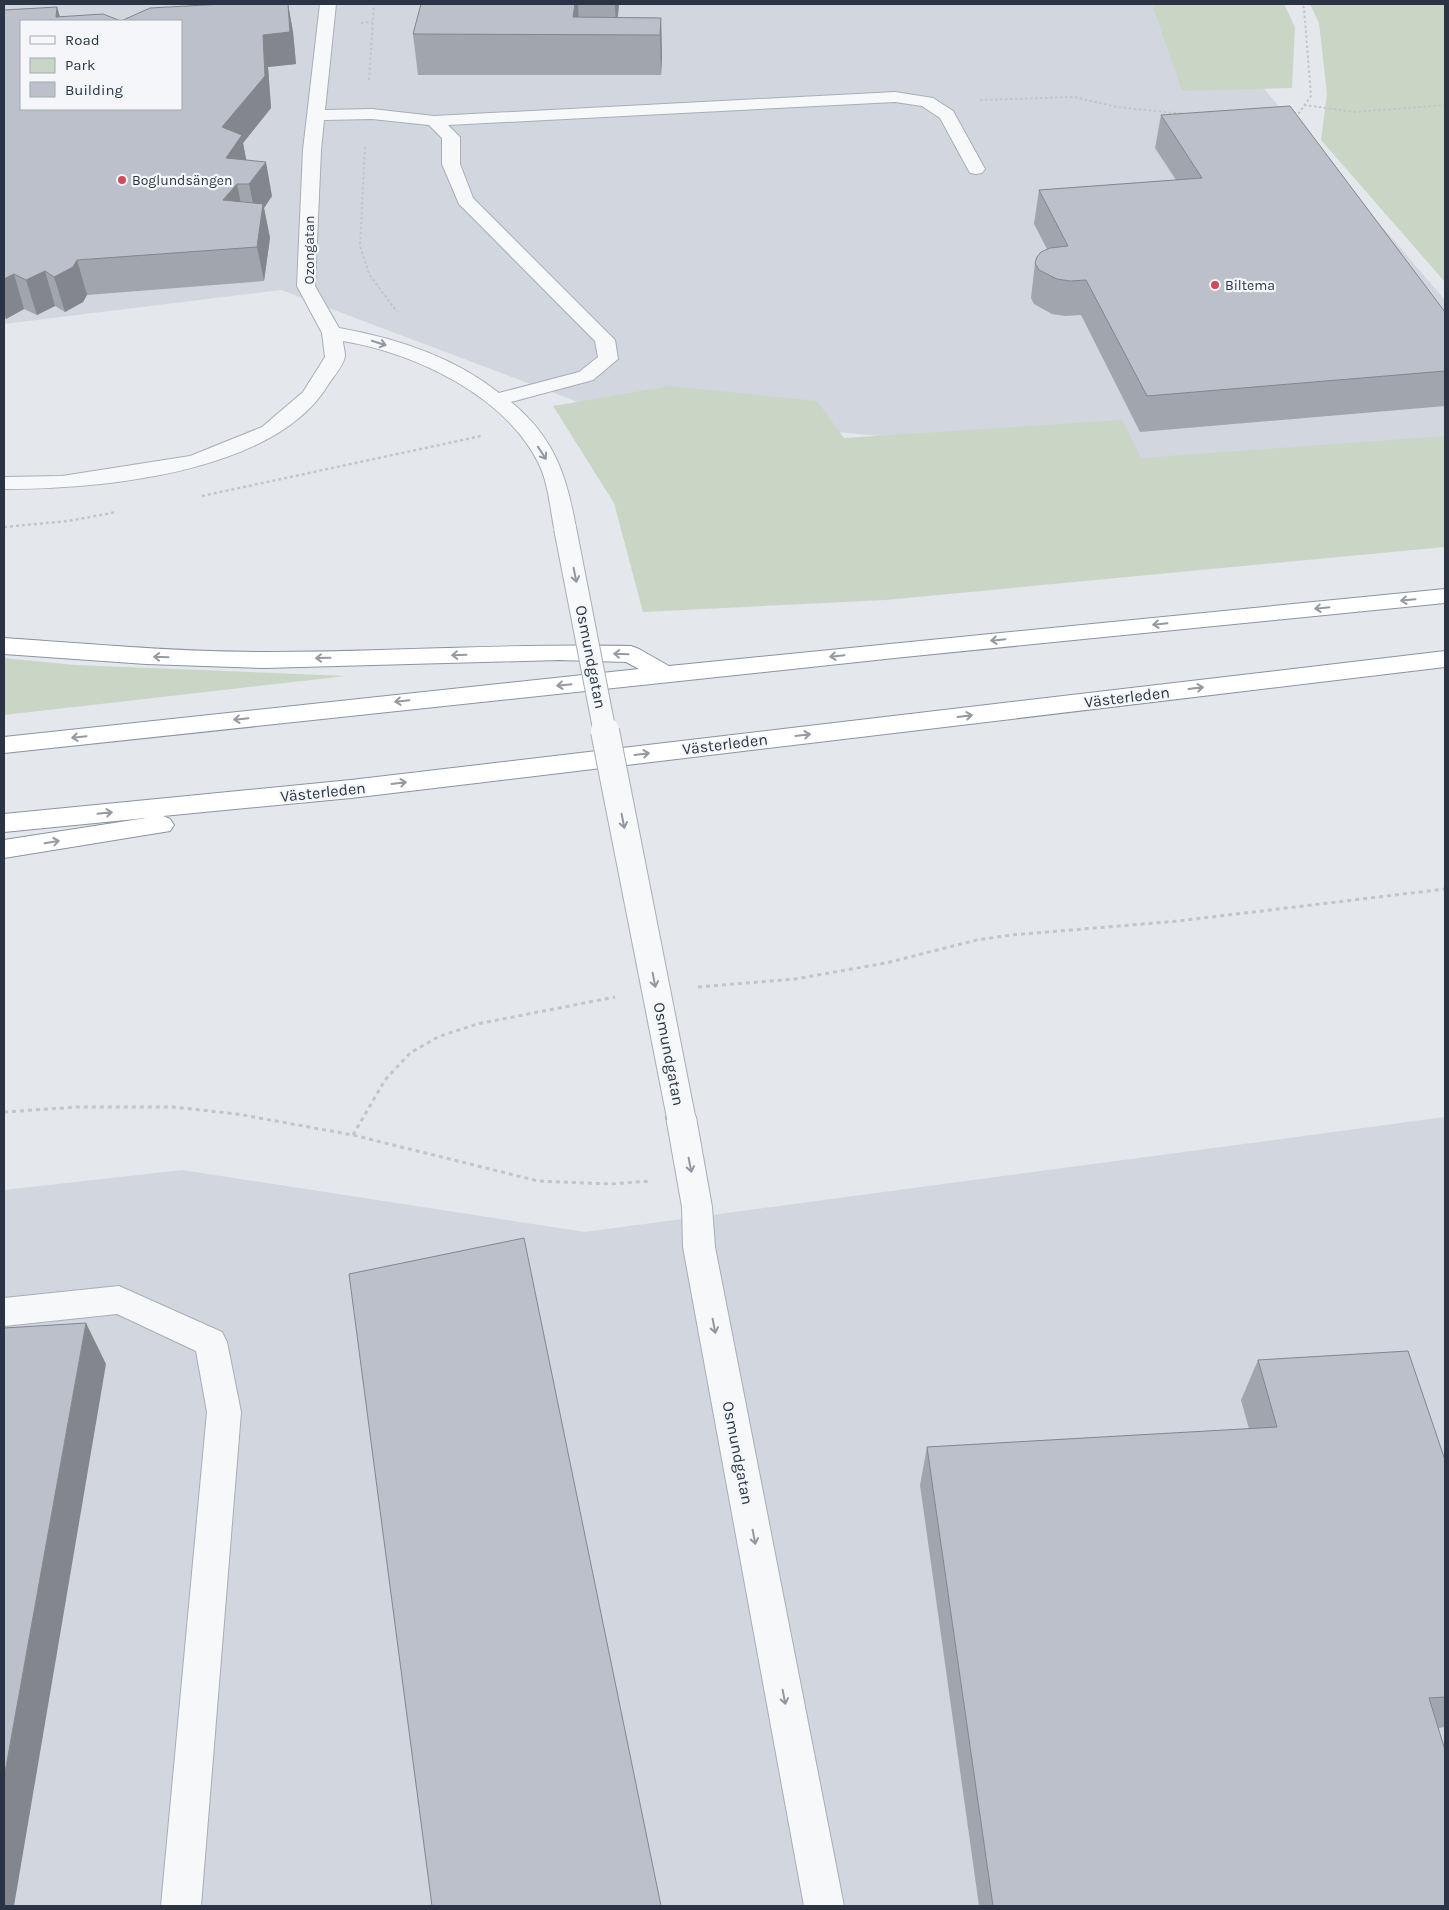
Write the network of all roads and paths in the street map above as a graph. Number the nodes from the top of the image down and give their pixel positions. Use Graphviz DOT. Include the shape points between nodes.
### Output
graph roads {
  1 [pos="328,4"];
  2 [pos="374,4"];
  3 [pos="1302,4"];
  4 [pos="372,22"];
  5 [pos="325,26"];
  6 [pos="926,102"];
  7 [pos="1304,105"];
  8 [pos="1445,105"];
  9 [pos="1290,113"];
  10 [pos="367,114"];
  11 [pos="1189,114"];
  12 [pos="316,115"];
  13 [pos="434,121"];
  14 [pos="976,169"];
  15 [pos="400,315"];
  16 [pos="332,333"];
  17 [pos="495,400"];
  18 [pos="523,427"];
  19 [pos="4,483"];
  20 [pos="199,497"];
  21 [pos="124,511"];
  22 [pos="4,527"];
  23 [pos="1445,596"];
  24 [pos="4,646"];
  25 [pos="1445,659"];
  26 [pos="664,674"];
  27 [pos="4,745"];
  28 [pos="351,789"];
  29 [pos="4,823"];
  30 [pos="4,849"];
  31 [pos="1445,889"];
  32 [pos="693,987"];
  33 [pos="620,996"];
  34 [pos="4,1112"];
  35 [pos="352,1135"];
  36 [pos="692,1177"];
  37 [pos="4,1312"];
  38 [pos="181,1906"];
  39 [pos="824,1906"];
  1 -- 5 [label="street, Ozongatan"];
  2 -- 4 [label="path"];
  3 -- 7 [label="path" via="1311,96"];
  4 -- 5 [label="path"];
  4 -- 10 [label="path"];
  5 -- 12 [label="street, Ozongatan"];
  6 -- 11 [label="path" via="1074,97 1117,107"];
  6 -- 13 [label="street" via="896,97 806,100"];
  6 -- 14 [label="street" via="947,115"];
  7 -- 8 [label="path" via="1355,112"];
  7 -- 9 [label="path" via="1299,113"];
  10 -- 12 [label="street"];
  10 -- 13 [label="street"];
  10 -- 15 [label="path" via="360,246 369,274"];
  12 -- 16 [label="street, Ozongatan" via="306,286"];
  13 -- 17 [label="street" via="451,137 452,164 465,200 605,340 608,358 586,376"];
  16 -- 17 [label="street, Osmundgatan, one-way" via="359,336 411,353 448,369"];
  16 -- 19 [label="street, Ozongatan" via="336,357 311,396 268,431 195,462 62,482"];
  17 -- 18 [label="street, Osmundgatan" via="507,408"];
  18 -- 20 [label="path"];
  18 -- 36 [label="street, Osmundgatan, one-way, bridge" via="548,461 560,495"];
  21 -- 22 [label="path" via="68,522"];
  23 -- 26 [label="highway, one-way"];
  26 -- 24 [label="highway, one-way" via="631,654 559,652 264,660"];
  28 -- 25 [label="highway, Västerleden, one-way"];
  26 -- 27 [label="highway, one-way"];
  29 -- 28 [label="highway, Västerleden, one-way"];
  30 -- 28 [label="highway, one-way" via="309,802"];
  31 -- 32 [label="path" via="1178,922 1011,935 795,979"];
  33 -- 35 [label="path" via="477,1024 438,1037 410,1053 385,1080"];
  34 -- 35 [label="path" via="77,1107 174,1107 237,1114"];
  35 -- 36 [label="path" via="538,1181 612,1184"];
  36 -- 39 [label="street, Osmundgatan, one-way" via="699,1247"];
  37 -- 38 [label="street" via="119,1300 211,1342 224,1412"];
}
